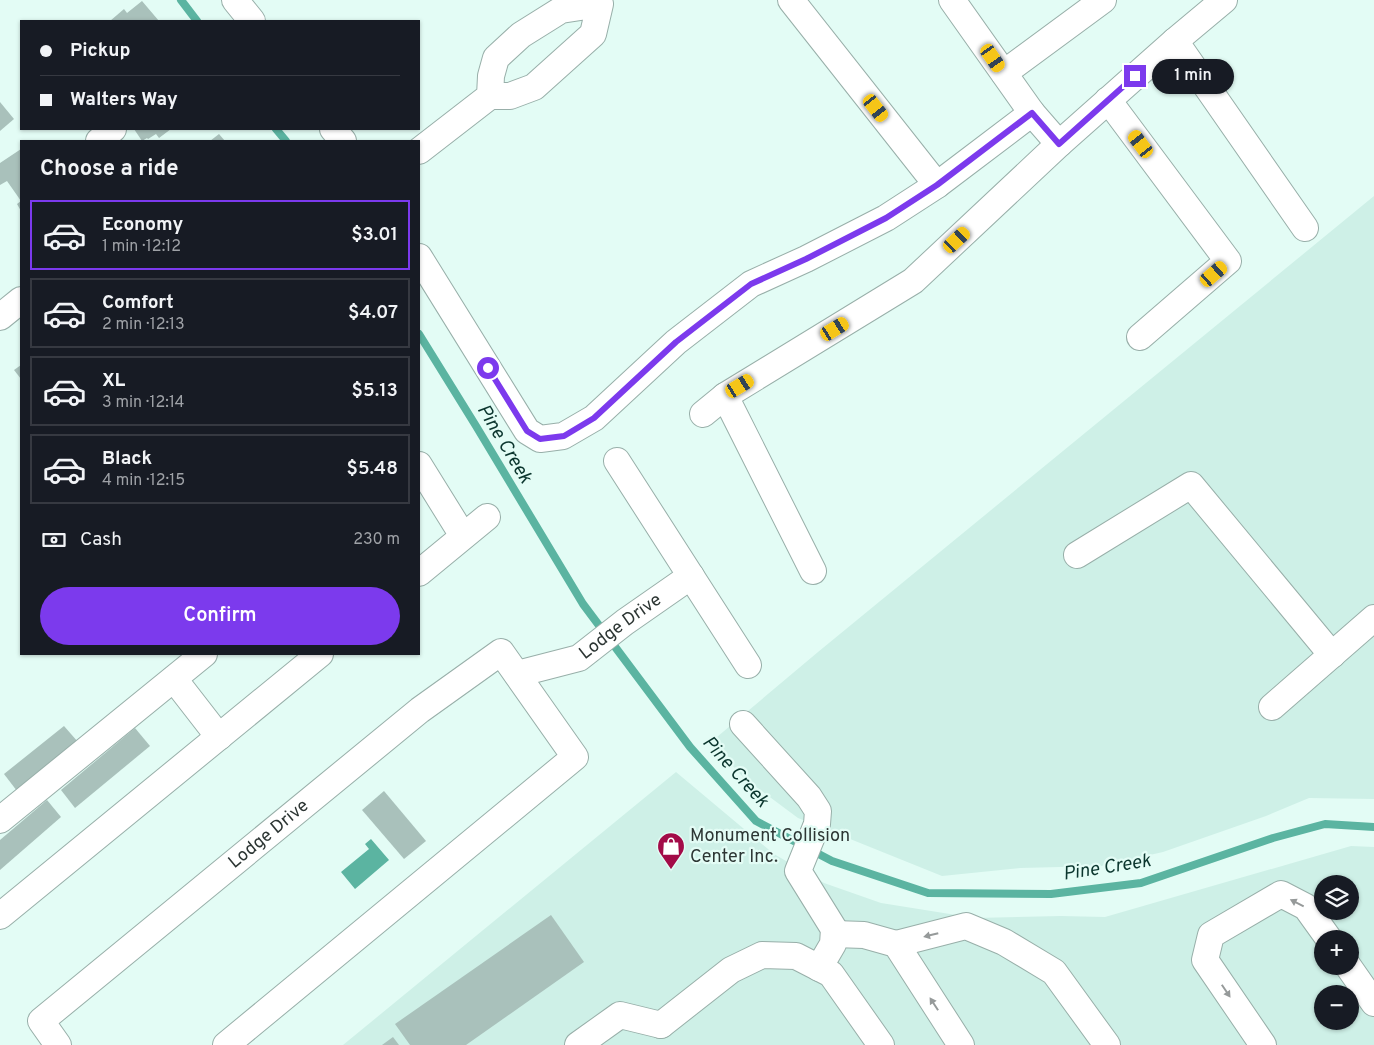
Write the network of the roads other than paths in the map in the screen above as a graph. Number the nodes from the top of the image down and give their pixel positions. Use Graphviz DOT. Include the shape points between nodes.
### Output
graph roads {
  1 [pos="236,0"];
  2 [pos="791,0"];
  3 [pos="952,0"];
  4 [pos="1103,0"];
  5 [pos="1224,0"];
  6 [pos="603,2"];
  7 [pos="251,20"];
  8 [pos="1175,41"];
  9 [pos="1004,73"];
  10 [pos="490,96"];
  11 [pos="1108,100"];
  12 [pos="1032,113"];
  13 [pos="112,130"];
  14 [pos="334,130"];
  15 [pos="100,140"];
  16 [pos="342,140"];
  17 [pos="1059,144"];
  18 [pos="420,150"];
  19 [pos="937,185"];
  20 [pos="1305,228"];
  21 [pos="420,259"];
  22 [pos="20,301"];
  23 [pos="0,317"];
  24 [pos="1140,337"];
  25 [pos="725,396"];
  26 [pos="702,414"];
  27 [pos="617,461"];
  28 [pos="420,467"];
  29 [pos="488,517"];
  30 [pos="463,536"];
  31 [pos="1077,555"];
  32 [pos="813,571"];
  33 [pos="420,572"];
  34 [pos="691,576"];
  35 [pos="1374,618"];
  36 [pos="203,655"];
  37 [pos="319,655"];
  38 [pos="1332,655"];
  39 [pos="748,665"];
  40 [pos="517,674"];
  41 [pos="174,679"];
  42 [pos="1272,707"];
  43 [pos="743,724"];
  44 [pos="219,737"];
  45 [pos="0,820"];
  46 [pos="0,916"];
  47 [pos="1323,930"];
  48 [pos="834,934"];
  49 [pos="896,944"];
  50 [pos="819,968"];
  51 [pos="1354,975"];
  52 [pos="1374,1003"];
  53 [pos="659,1035"];
  54 [pos="58,1045"];
  55 [pos="226,1045"];
  56 [pos="578,1045"];
  57 [pos="881,1045"];
  58 [pos="961,1045"];
  59 [pos="1107,1045"];
  60 [pos="1263,1045"];
  1 -- 7 [label="street"];
  2 -- 19 [label="street"];
  3 -- 9 [label="street"];
  4 -- 9 [label="street"];
  5 -- 8 [label="street"];
  6 -- 10 [label="street" via="593,34 534,87 510,96"];
  6 -- 10 [label="street" via="561,10 521,35 496,58"];
  8 -- 11 [label="street"];
  8 -- 20 [label="street"];
  9 -- 12 [label="street"];
  10 -- 18 [label="street"];
  11 -- 17 [label="street"];
  11 -- 24 [label="street" via="1228,261"];
  12 -- 17 [label="street"];
  12 -- 19 [label="street"];
  13 -- 15 [label="street"];
  14 -- 16 [label="street"];
  17 -- 25 [label="street" via="913,281"];
  19 -- 21 [label="street" via="886,218 751,284 676,342 594,418 564,436 540,439 527,431"];
  22 -- 23 [label="street"];
  25 -- 26 [label="street"];
  25 -- 32 [label="street"];
  27 -- 34 [label="street"];
  28 -- 30 [label="street"];
  29 -- 30 [label="street"];
  30 -- 33 [label="street"];
  31 -- 38 [label="street" via="1191,485"];
  34 -- 39 [label="street"];
  34 -- 40 [label="street, Lodge Drive" via="579,658"];
  35 -- 38 [label="street"];
  36 -- 41 [label="street"];
  37 -- 44 [label="street"];
  38 -- 42 [label="street"];
  40 -- 54 [label="street, Lodge Drive" via="501,652 420,710 41,1021"];
  40 -- 55 [label="street, Lodge Drive" via="575,757"];
  41 -- 44 [label="street"];
  41 -- 45 [label="street"];
  43 -- 48 [label="street" via="818,811 817,824 798,872 834,929"];
  44 -- 46 [label="street"];
  47 -- 60 [label="street, one-way" via="1306,907 1281,894 1211,935 1205,960"];
  48 -- 49 [label="street" via="864,935"];
  48 -- 50 [label="street" via="833,944"];
  58 -- 49 [label="street, one-way"];
  59 -- 49 [label="street, one-way" via="1054,972 1004,942 966,926"];
  50 -- 53 [label="street" via="796,956 762,955 731,970"];
  50 -- 57 [label="street" via="831,974"];
  51 -- 52 [label="street"];
  53 -- 56 [label="street" via="620,1015"];
}
